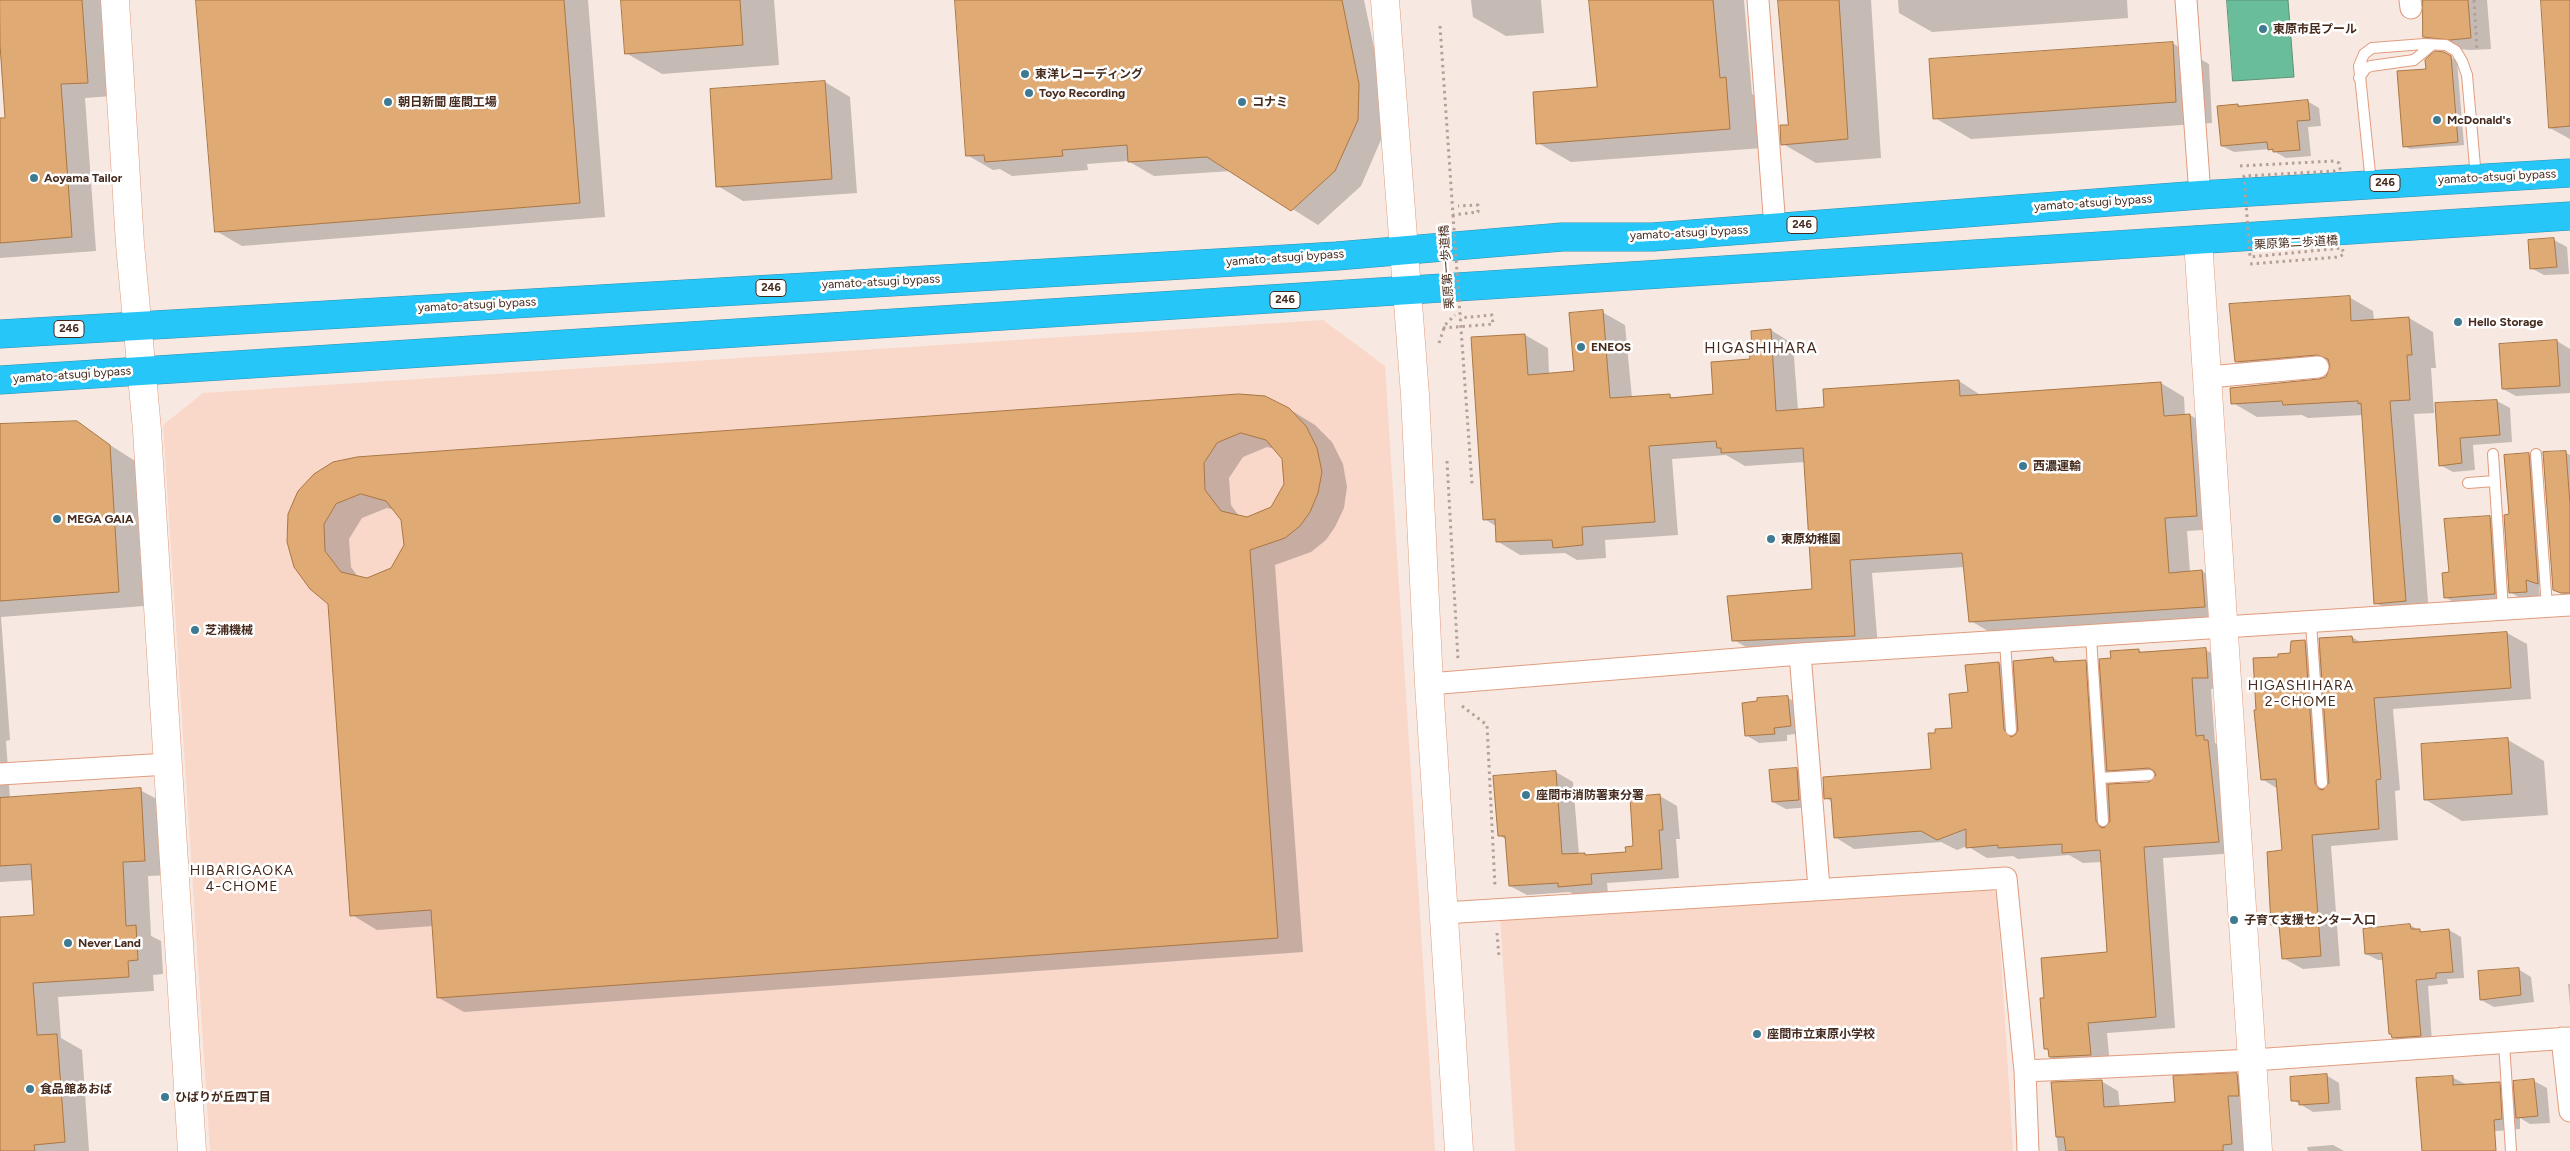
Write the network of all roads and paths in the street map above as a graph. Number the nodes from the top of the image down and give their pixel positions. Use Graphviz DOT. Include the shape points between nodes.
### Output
graph roads {
  1 [pos="115,0"];
  2 [pos="1385,0"];
  3 [pos="1758,0"];
  4 [pos="2186,0"];
  5 [pos="1440,26"];
  6 [pos="2432,45"];
  7 [pos="2360,78"];
  8 [pos="2240,166"];
  9 [pos="2570,173"];
  10 [pos="2476,178"];
  11 [pos="2371,184"];
  12 [pos="2200,195"];
  13 [pos="1458,206"];
  14 [pos="1452,214"];
  15 [pos="2570,216"];
  16 [pos="1775,228"];
  17 [pos="2198,240"];
  18 [pos="1404,250"];
  19 [pos="2249,264"];
  20 [pos="1407,292"];
  21 [pos="1463,311"];
  22 [pos="1460,318"];
  23 [pos="138,325"];
  24 [pos="1443,328"];
  25 [pos="0,334"];
  26 [pos="1439,344"];
  27 [pos="2318,367"];
  28 [pos="142,371"];
  29 [pos="2208,377"];
  30 [pos="0,380"];
  31 [pos="1446,451"];
  32 [pos="2493,454"];
  33 [pos="2536,454"];
  34 [pos="2494,481"];
  35 [pos="2468,483"];
  36 [pos="1472,484"];
  37 [pos="2570,606"];
  38 [pos="2547,607"];
  39 [pos="2503,610"];
  40 [pos="2311,623"];
  41 [pos="2224,629"];
  42 [pos="2091,637"];
  43 [pos="2005,642"];
  44 [pos="1800,654"];
  45 [pos="1458,670"];
  46 [pos="1429,684"];
  47 [pos="1460,704"];
  48 [pos="2011,730"];
  49 [pos="168,764"];
  50 [pos="0,774"];
  51 [pos="2149,774"];
  52 [pos="2100,778"];
  53 [pos="2322,783"];
  54 [pos="2103,821"];
  55 [pos="1819,888"];
  56 [pos="1496,909"];
  57 [pos="1444,913"];
  58 [pos="2566,1038"];
  59 [pos="2504,1042"];
  60 [pos="2253,1060"];
  61 [pos="2025,1071"];
  62 [pos="2570,1111"];
  63 [pos="192,1151"];
  64 [pos="1459,1151"];
  65 [pos="2028,1151"];
  66 [pos="2258,1151"];
  67 [pos="2511,1151"];
  1 -- 23 [label="street"];
  2 -- 18 [label="street"];
  3 -- 16 [label="street"];
  4 -- 12 [label="street"];
  5 -- 14 [label="path, 栗原第一歩道橋"];
  6 -- 7 [label="lane" via="2414,60 2366,68"];
  6 -- 7 [label="lane" via="2372,48 2361,60"];
  6 -- 10 [label="lane" via="2452,48 2466,68"];
  7 -- 11 [label="lane"];
  8 -- 19 [label="path, 栗原第二歩道橋, bridge" via="2334,161 2339,163 2340,169 2244,176 2250,257 2342,248 2344,254"];
  9 -- 10 [label="highway, yamato-atsugi bypass / 246"];
  10 -- 11 [label="highway, yamato-atsugi bypass / 246"];
  11 -- 12 [label="highway, yamato-atsugi bypass / 246"];
  12 -- 16 [label="highway, yamato-atsugi bypass / 246"];
  13 -- 14 [label="path" via="1478,205 1478,212"];
  14 -- 22 [label="path, 栗原第一歩道橋, bridge"];
  15 -- 17 [label="highway, yamato-atsugi bypass / 246"];
  16 -- 18 [label="highway, yamato-atsugi bypass / 246" via="1653,236 1562,237"];
  17 -- 20 [label="highway, yamato-atsugi bypass / 246"];
  17 -- 29 [label="street"];
  18 -- 20 [label="street"];
  18 -- 23 [label="highway, yamato-atsugi bypass / 246"];
  20 -- 28 [label="highway, yamato-atsugi bypass / 246"];
  20 -- 46 [label="street"];
  21 -- 24 [label="path"];
  22 -- 24 [label="path" via="1492,315 1493,324"];
  22 -- 36 [label="path, 栗原第一歩道橋, bridge"];
  23 -- 25 [label="highway, yamato-atsugi bypass / 246"];
  23 -- 28 [label="street"];
  24 -- 26 [label="path"];
  27 -- 29 [label="street"];
  28 -- 30 [label="highway, yamato-atsugi bypass / 246"];
  28 -- 49 [label="street"];
  29 -- 41 [label="street"];
  31 -- 45 [label="path"];
  32 -- 34 [label="lane"];
  33 -- 38 [label="lane"];
  34 -- 35 [label="lane"];
  34 -- 39 [label="lane"];
  37 -- 38 [label="street"];
  38 -- 39 [label="street"];
  39 -- 40 [label="street"];
  40 -- 41 [label="street"];
  40 -- 53 [label="lane"];
  41 -- 42 [label="street"];
  41 -- 60 [label="street"];
  42 -- 43 [label="street"];
  42 -- 52 [label="lane"];
  43 -- 44 [label="street"];
  43 -- 48 [label="lane"];
  44 -- 46 [label="street"];
  44 -- 55 [label="street"];
  46 -- 57 [label="street"];
  47 -- 56 [label="path" via="1487,725"];
  49 -- 50 [label="street"];
  49 -- 63 [label="street"];
  51 -- 52 [label="lane"];
  52 -- 54 [label="lane"];
  55 -- 56 [label="street"];
  55 -- 61 [label="street" via="2006,878"];
  56 -- 57 [label="street"];
  57 -- 64 [label="street"];
  58 -- 59 [label="street"];
  58 -- 62 [label="street"];
  59 -- 60 [label="street"];
  59 -- 67 [label="lane"];
  60 -- 61 [label="street"];
  60 -- 66 [label="street"];
  61 -- 65 [label="street"];
}
